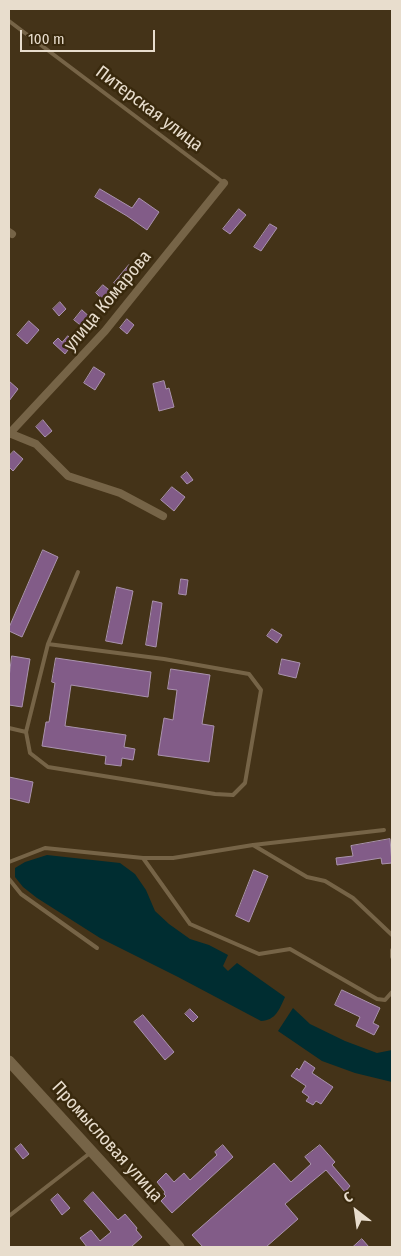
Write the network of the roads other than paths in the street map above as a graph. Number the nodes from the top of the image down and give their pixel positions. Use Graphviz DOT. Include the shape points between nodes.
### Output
graph roads {
  1 [pos="9,21"];
  2 [pos="224,182"];
  3 [pos="9,433"];
  4 [pos="163,516"];
  5 [pos="78,572"];
  6 [pos="48,644"];
  7 [pos="9,728"];
  8 [pos="26,732"];
  9 [pos="384,830"];
  10 [pos="253,845"];
  11 [pos="143,858"];
  12 [pos="9,862"];
  13 [pos="9,879"];
  14 [pos="392,935"];
  15 [pos="96,948"];
  16 [pos="392,950"];
  17 [pos="392,957"];
  18 [pos="392,992"];
  19 [pos="9,1061"];
  20 [pos="92,1151"];
  21 [pos="9,1216"];
  22 [pos="180,1247"];
  1 -- 2 [label="lane, Питерская улица"];
  2 -- 3 [label="street, улица Комарова" via="106,331"];
  3 -- 4 [label="street" via="36,444 68,476 120,493"];
  5 -- 6 [label="lane"];
  6 -- 8 [label="lane"];
  6 -- 8 [label="lane" via="249,674 260,690 245,783 233,795 224,795 48,767 30,753"];
  7 -- 8 [label="lane"];
  9 -- 10 [label="lane"];
  10 -- 11 [label="lane" via="174,858"];
  10 -- 14 [label="lane" via="306,877 325,881 353,898"];
  11 -- 12 [label="lane" via="45,848"];
  11 -- 18 [label="lane" via="190,924 259,954 290,949 377,999 385,1000"];
  13 -- 15 [label="lane" via="21,894"];
  16 -- 17 [label="lane"];
  19 -- 20 [label="main road, Промысловая улица"];
  20 -- 21 [label="lane"];
  20 -- 22 [label="main road, Промысловая улица"];
}
